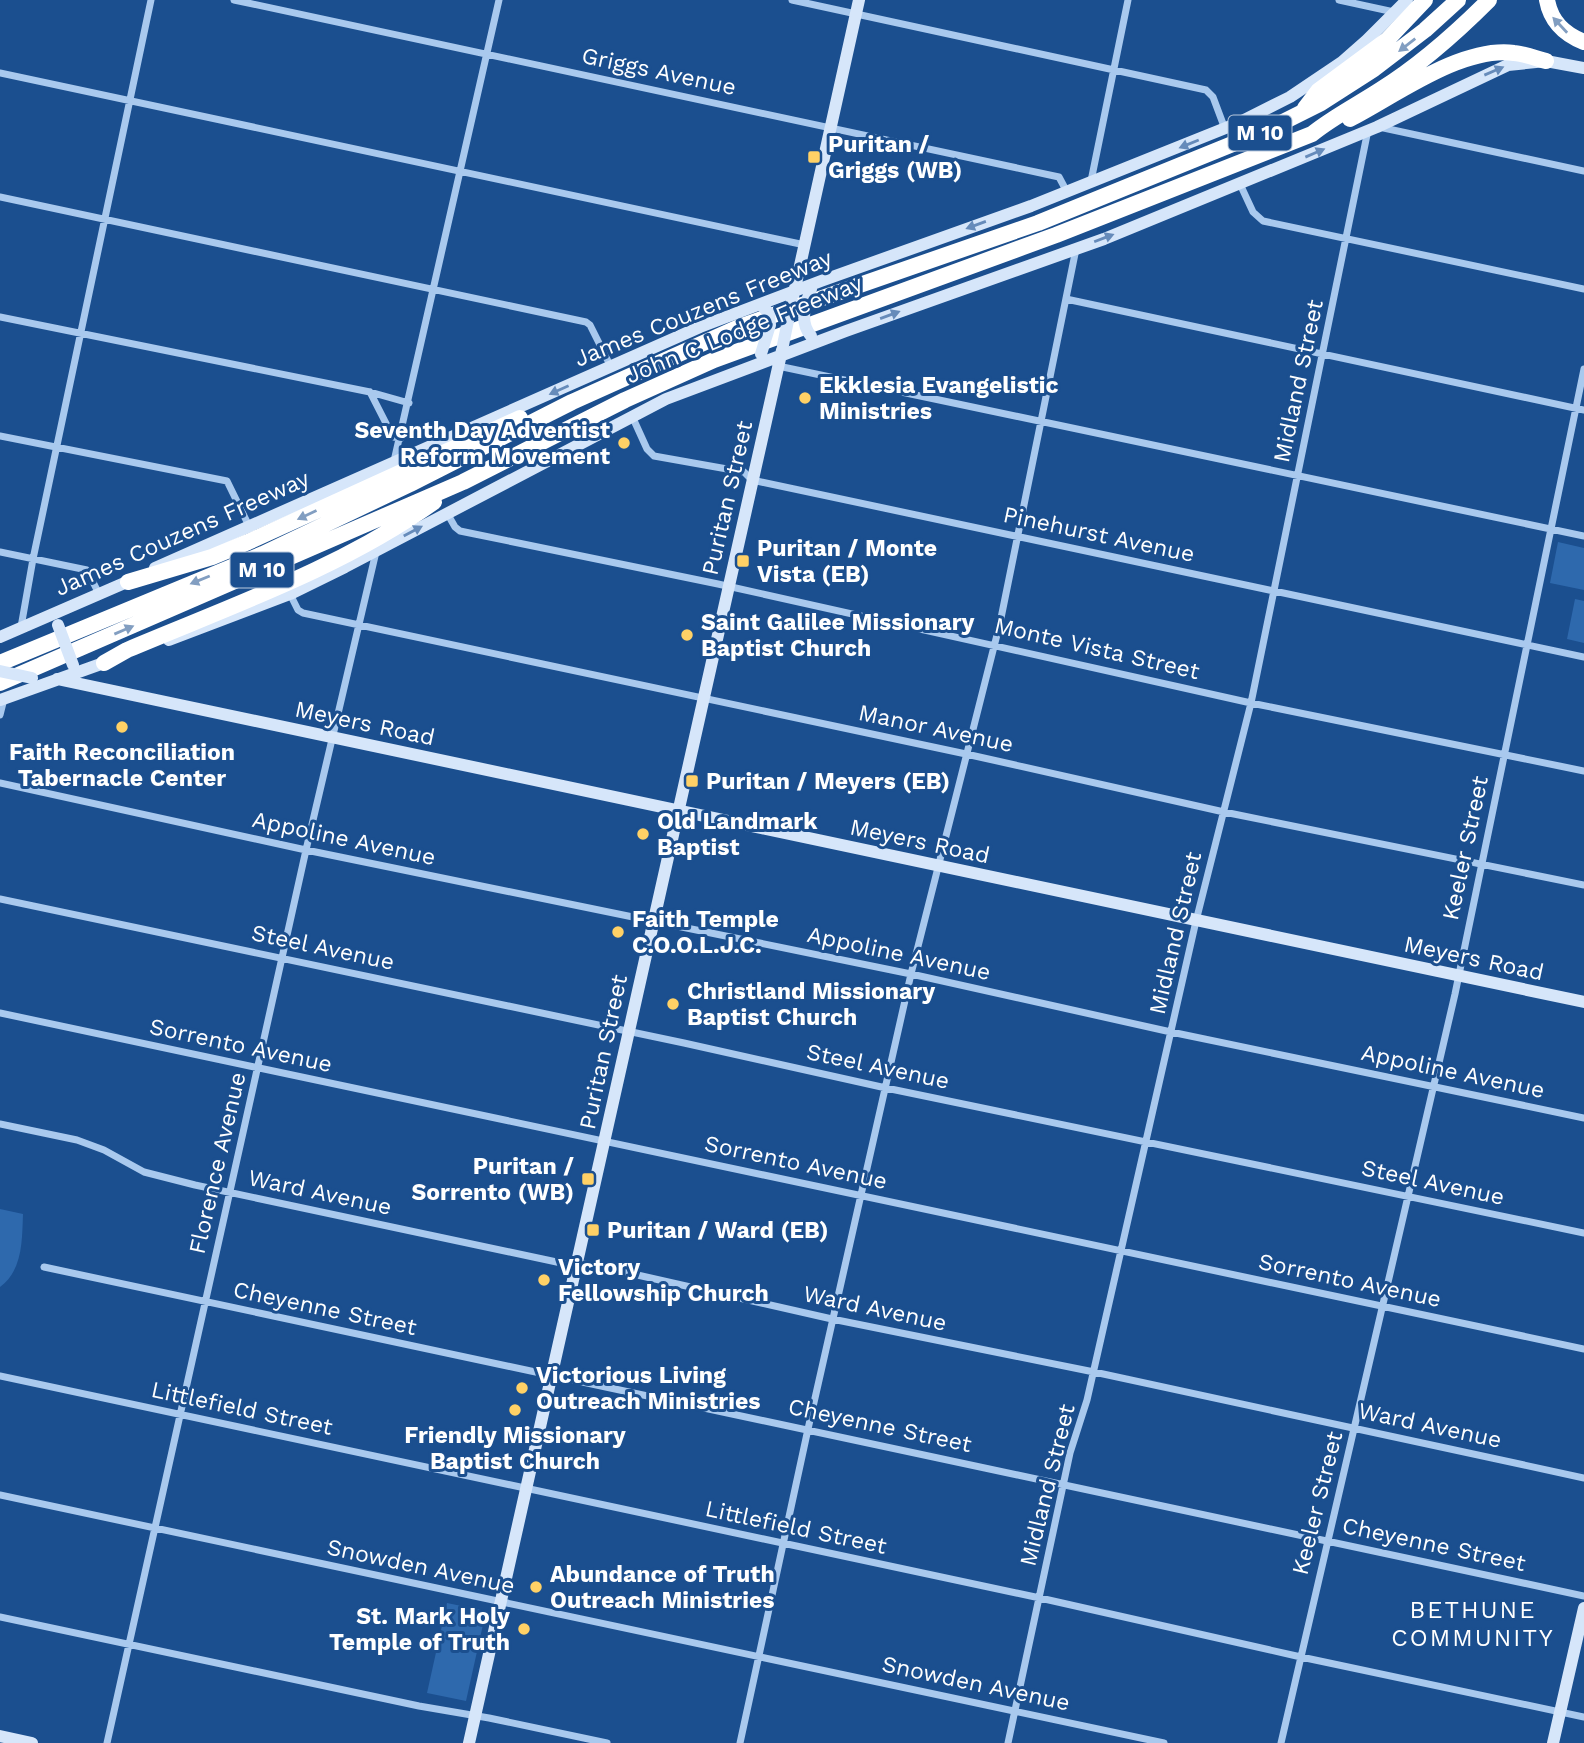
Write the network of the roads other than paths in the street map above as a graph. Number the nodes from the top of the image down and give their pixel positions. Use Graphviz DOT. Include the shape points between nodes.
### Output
graph roads {
  1 [pos="151,0"];
  2 [pos="234,0"];
  3 [pos="499,0"];
  4 [pos="792,0"];
  5 [pos="859,0"];
  6 [pos="1128,0"];
  7 [pos="1339,0"];
  8 [pos="1425,0"];
  9 [pos="1458,0"];
  10 [pos="1489,0"];
  11 [pos="1547,0"];
  12 [pos="1401,4"];
  13 [pos="856,14"];
  14 [pos="1584,42"];
  15 [pos="487,54"];
  16 [pos="1546,61"];
  17 [pos="1584,68"];
  18 [pos="1114,70"];
  19 [pos="0,73"];
  20 [pos="130,101"];
  21 [pos="1301,113"];
  22 [pos="831,128"];
  23 [pos="1373,128"];
  24 [pos="1225,129"];
  25 [pos="1312,134"];
  26 [pos="1584,171"];
  27 [pos="461,172"];
  28 [pos="1091,182"];
  29 [pos="1240,184"];
  30 [pos="1067,192"];
  31 [pos="0,197"];
  32 [pos="105,220"];
  33 [pos="1347,239"];
  34 [pos="805,245"];
  35 [pos="1077,248"];
  36 [pos="816,285"];
  37 [pos="1584,289"];
  38 [pos="435,290"];
  39 [pos="793,296"];
  40 [pos="1066,299"];
  41 [pos="760,306"];
  42 [pos="0,317"];
  43 [pos="81,334"];
  44 [pos="826,338"];
  45 [pos="1323,354"];
  46 [pos="780,356"];
  47 [pos="611,367"];
  48 [pos="1584,369"];
  49 [pos="729,374"];
  50 [pos="370,392"];
  51 [pos="572,402"];
  52 [pos="409,403"];
  53 [pos="1580,409"];
  54 [pos="632,416"];
  55 [pos="1041,422"];
  56 [pos="0,436"];
  57 [pos="401,438"];
  58 [pos="57,448"];
  59 [pos="394,461"];
  60 [pos="1298,477"];
  61 [pos="752,480"];
  62 [pos="463,482"];
  63 [pos="447,513"];
  64 [pos="248,526"];
  65 [pos="1550,529"];
  66 [pos="1018,536"];
  67 [pos="1584,536"];
  68 [pos="376,551"];
  69 [pos="0,552"];
  70 [pos="33,559"];
  71 [pos="128,582"];
  72 [pos="728,588"];
  73 [pos="1274,591"];
  74 [pos="99,594"];
  75 [pos="290,594"];
  76 [pos="56,619"];
  77 [pos="359,624"];
  78 [pos="21,627"];
  79 [pos="0,637"];
  80 [pos="995,645"];
  81 [pos="1527,646"];
  82 [pos="1584,657"];
  83 [pos="0,663"];
  84 [pos="104,663"];
  85 [pos="75,668"];
  86 [pos="0,671"];
  87 [pos="57,679"];
  88 [pos="1,694"];
  89 [pos="703,698"];
  90 [pos="1251,704"];
  91 [pos="0,715"];
  92 [pos="332,738"];
  93 [pos="966,754"];
  94 [pos="1505,754"];
  95 [pos="1584,771"];
  96 [pos="0,783"];
  97 [pos="678,810"];
  98 [pos="1224,812"];
  99 [pos="306,850"];
  100 [pos="1481,863"];
  101 [pos="936,866"];
  102 [pos="1584,885"];
  103 [pos="0,898"];
  104 [pos="1196,921"];
  105 [pos="653,922"];
  106 [pos="283,958"];
  107 [pos="911,974"];
  108 [pos="1458,976"];
  109 [pos="1584,1002"];
  110 [pos="0,1013"];
  111 [pos="628,1032"];
  112 [pos="1171,1032"];
  113 [pos="258,1068"];
  114 [pos="1433,1087"];
  115 [pos="886,1088"];
  116 [pos="1584,1118"];
  117 [pos="0,1124"];
  118 [pos="605,1140"];
  119 [pos="1146,1143"];
  120 [pos="231,1192"];
  121 [pos="1408,1196"];
  122 [pos="861,1197"];
  123 [pos="1584,1233"];
  124 [pos="1121,1251"];
  125 [pos="577,1265"];
  126 [pos="44,1267"];
  127 [pos="205,1303"];
  128 [pos="1383,1307"];
  129 [pos="832,1319"];
  130 [pos="1584,1349"];
  131 [pos="1094,1372"];
  132 [pos="552,1375"];
  133 [pos="0,1376"];
  134 [pos="181,1415"];
  135 [pos="808,1429"];
  136 [pos="1355,1429"];
  137 [pos="1584,1478"];
  138 [pos="1065,1484"];
  139 [pos="527,1488"];
  140 [pos="0,1495"];
  141 [pos="155,1529"];
  142 [pos="1327,1541"];
  143 [pos="783,1544"];
  144 [pos="1584,1596"];
  145 [pos="1040,1598"];
  146 [pos="501,1602"];
  147 [pos="1584,1608"];
  148 [pos="0,1617"];
  149 [pos="129,1644"];
  150 [pos="759,1656"];
  151 [pos="1301,1657"];
  152 [pos="1015,1710"];
  153 [pos="1560,1712"];
  154 [pos="476,1716"];
  155 [pos="1584,1717"];
  156 [pos="0,1736"];
  157 [pos="32,1743"];
  158 [pos="107,1743"];
  159 [pos="470,1743"];
  160 [pos="607,1743"];
  161 [pos="740,1743"];
  162 [pos="1008,1743"];
  163 [pos="1164,1743"];
  164 [pos="1281,1743"];
  165 [pos="1553,1743"];
  1 -- 20 [label="street"];
  2 -- 15 [label="street, Griggs Avenue"];
  3 -- 15 [label="street"];
  4 -- 13 [label="street"];
  5 -- 13 [label="street, Puritan Street"];
  6 -- 18 [label="street"];
  7 -- 12 [label="street"];
  8 -- 21 [label="highway" via="1387,40 1318,91"];
  9 -- 21 [label="highway, John C Lodge Freeway / M 10, one-way" via="1374,69"];
  10 -- 25 [label="highway, John C Lodge Freeway / M 10" via="1421,61"];
  14 -- 11 [label="highway, one-way" via="1562,30"];
  12 -- 24 [label="street, James Couzens Freeway" via="1367,40 1311,84"];
  13 -- 18 [label="street"];
  13 -- 22 [label="street, Puritan Street"];
  15 -- 22 [label="street, Griggs Avenue"];
  15 -- 27 [label="street"];
  16 -- 17 [label="street"];
  23 -- 16 [label="street, one-way" via="1508,65"];
  16 -- 25 [label="highway" via="1514,52 1472,58 1433,72 1374,107"];
  18 -- 24 [label="street" via="1206,90"];
  18 -- 28 [label="street"];
  19 -- 20 [label="street"];
  20 -- 27 [label="street"];
  20 -- 32 [label="street"];
  21 -- 51 [label="highway, John C Lodge Freeway / M 10" via="1038,223 739,327"];
  22 -- 30 [label="street, Griggs Avenue" via="1059,177"];
  22 -- 34 [label="street, Puritan Street"];
  23 -- 26 [label="street"];
  29 -- 23 [label="street, one-way"];
  23 -- 33 [label="street, Midland Street"];
  24 -- 28 [label="street, James Couzens Freeway, one-way"];
  25 -- 62 [label="highway, John C Lodge Freeway / M 10" via="1068,230 714,360"];
  27 -- 34 [label="street"];
  27 -- 38 [label="street"];
  28 -- 30 [label="street, James Couzens Freeway"];
  29 -- 33 [label="street" via="1253,212 1263,221"];
  35 -- 29 [label="street, one-way"];
  30 -- 36 [label="street, James Couzens Freeway, one-way"];
  31 -- 32 [label="street"];
  32 -- 38 [label="street"];
  32 -- 43 [label="street"];
  33 -- 37 [label="street"];
  33 -- 45 [label="street, Midland Street"];
  34 -- 39 [label="street, Puritan Street"];
  35 -- 40 [label="street"];
  44 -- 35 [label="street, one-way"];
  36 -- 39 [label="street, James Couzens Freeway"];
  36 -- 44 [label="street, bridge" via="806,301 804,322 811,335"];
  38 -- 47 [label="street" via="588,323"];
  38 -- 52 [label="street"];
  39 -- 41 [label="street, James Couzens Freeway"];
  39 -- 46 [label="street, Puritan Street, bridge"];
  40 -- 45 [label="street"];
  40 -- 55 [label="street"];
  41 -- 47 [label="street, James Couzens Freeway"];
  41 -- 49 [label="street, bridge" via="769,313 770,325 761,354"];
  42 -- 43 [label="street"];
  43 -- 50 [label="street"];
  43 -- 58 [label="street"];
  44 -- 46 [label="street"];
  45 -- 53 [label="street"];
  45 -- 60 [label="street, Midland Street"];
  46 -- 49 [label="street"];
  46 -- 55 [label="street"];
  46 -- 61 [label="street, Puritan Street"];
  47 -- 59 [label="street, James Couzens Freeway, one-way"];
  48 -- 53 [label="street, Keeler Street"];
  49 -- 54 [label="street"];
  50 -- 52 [label="street"];
  50 -- 57 [label="street" via="393,437"];
  51 -- 71 [label="highway, one-way" via="545,407 493,429 212,557"];
  51 -- 83 [label="highway, John C Lodge Freeway / M 10, one-way" via="263,554"];
  52 -- 57 [label="street"];
  53 -- 65 [label="street, Keeler Street"];
  54 -- 61 [label="street, Pinehurst Avenue" via="650,454 744,472"];
  54 -- 63 [label="street"];
  55 -- 60 [label="street"];
  55 -- 66 [label="street"];
  56 -- 58 [label="street"];
  57 -- 59 [label="street"];
  58 -- 64 [label="street" via="227,481"];
  58 -- 70 [label="street"];
  59 -- 64 [label="street, James Couzens Freeway"];
  60 -- 65 [label="street"];
  60 -- 73 [label="street, Midland Street"];
  61 -- 66 [label="street, Pinehurst Avenue"];
  61 -- 72 [label="street, Puritan Street"];
  62 -- 84 [label="highway" via="336,560"];
  88 -- 62 [label="highway, John C Lodge Freeway / M 10, one-way"];
  68 -- 63 [label="street, one-way"];
  63 -- 72 [label="street, Monte Vista Street" via="460,531"];
  64 -- 71 [label="street, James Couzens Freeway"];
  65 -- 67 [label="street"];
  65 -- 81 [label="street, Keeler Street"];
  66 -- 73 [label="street, Pinehurst Avenue"];
  66 -- 80 [label="street"];
  68 -- 75 [label="street"];
  68 -- 77 [label="street, Florence Avenue"];
  69 -- 70 [label="street"];
  70 -- 74 [label="street" via="87,570"];
  70 -- 78 [label="street"];
  71 -- 74 [label="street, James Couzens Freeway"];
  72 -- 80 [label="street, Monte Vista Street"];
  72 -- 89 [label="street, Puritan Street"];
  73 -- 81 [label="street, Pinehurst Avenue"];
  73 -- 90 [label="street, Midland Street"];
  74 -- 76 [label="street, James Couzens Freeway"];
  75 -- 77 [label="street, Manor Avenue" via="303,613"];
  75 -- 84 [label="street"];
  76 -- 78 [label="street, James Couzens Freeway"];
  76 -- 85 [label="street, bridge"];
  77 -- 89 [label="street, Manor Avenue"];
  77 -- 92 [label="street, Florence Avenue"];
  78 -- 79 [label="street, James Couzens Freeway"];
  80 -- 90 [label="street, Monte Vista Street"];
  80 -- 93 [label="street"];
  81 -- 82 [label="street, Pinehurst Avenue"];
  81 -- 94 [label="street, Keeler Street"];
  84 -- 85 [label="street"];
  85 -- 87 [label="street"];
  86 -- 87 [label="street, Meyers Road, bridge"];
  87 -- 88 [label="street"];
  87 -- 92 [label="street, Meyers Road"];
  88 -- 91 [label="street"];
  89 -- 93 [label="street, Manor Avenue"];
  89 -- 97 [label="street, Puritan Street"];
  90 -- 94 [label="street, Monte Vista Street"];
  90 -- 98 [label="street, Midland Street"];
  92 -- 97 [label="street, Meyers Road"];
  92 -- 99 [label="street, Florence Avenue"];
  93 -- 98 [label="street, Manor Avenue"];
  93 -- 101 [label="street"];
  94 -- 95 [label="street, Monte Vista Street"];
  94 -- 100 [label="street, Keeler Street"];
  96 -- 99 [label="street, Appoline Avenue"];
  97 -- 101 [label="street, Meyers Road"];
  97 -- 105 [label="street, Puritan Street"];
  98 -- 100 [label="street, Manor Avenue"];
  98 -- 104 [label="street, Midland Street"];
  99 -- 105 [label="street, Appoline Avenue"];
  99 -- 106 [label="street, Florence Avenue"];
  100 -- 102 [label="street, Manor Avenue"];
  100 -- 108 [label="street, Keeler Street"];
  101 -- 104 [label="street, Meyers Road"];
  101 -- 107 [label="street"];
  103 -- 106 [label="street, Steel Avenue"];
  104 -- 108 [label="street, Meyers Road"];
  104 -- 112 [label="street, Midland Street"];
  105 -- 107 [label="street, Appoline Avenue"];
  105 -- 111 [label="street, Puritan Street"];
  106 -- 111 [label="street, Steel Avenue"];
  106 -- 113 [label="street, Florence Avenue"];
  107 -- 112 [label="street, Appoline Avenue"];
  107 -- 115 [label="street"];
  108 -- 109 [label="street, Meyers Road"];
  108 -- 114 [label="street, Keeler Street"];
  110 -- 113 [label="street, Sorrento Avenue"];
  111 -- 115 [label="street, Steel Avenue"];
  111 -- 118 [label="street, Puritan Street"];
  112 -- 114 [label="street, Appoline Avenue"];
  112 -- 119 [label="street, Midland Street"];
  113 -- 118 [label="street, Sorrento Avenue"];
  113 -- 120 [label="street, Florence Avenue"];
  114 -- 116 [label="street, Appoline Avenue"];
  114 -- 121 [label="street, Keeler Street"];
  115 -- 119 [label="street, Steel Avenue"];
  115 -- 122 [label="street"];
  117 -- 120 [label="street, Ward Avenue" via="77,1140 144,1172"];
  118 -- 122 [label="street, Sorrento Avenue"];
  118 -- 125 [label="street, Puritan Street"];
  119 -- 121 [label="street, Steel Avenue"];
  119 -- 124 [label="street, Midland Street"];
  120 -- 125 [label="street, Ward Avenue"];
  120 -- 127 [label="street, Florence Avenue"];
  121 -- 123 [label="street, Steel Avenue"];
  121 -- 128 [label="street, Keeler Street"];
  122 -- 124 [label="street, Sorrento Avenue"];
  122 -- 129 [label="street"];
  124 -- 128 [label="street, Sorrento Avenue"];
  124 -- 131 [label="street, Midland Street"];
  125 -- 129 [label="street, Ward Avenue"];
  125 -- 132 [label="street, Puritan Street"];
  126 -- 127 [label="street, Cheyenne Street"];
  127 -- 132 [label="street, Cheyenne Street"];
  127 -- 134 [label="street, Florence Avenue"];
  128 -- 130 [label="street, Sorrento Avenue"];
  128 -- 136 [label="street, Keeler Street"];
  129 -- 131 [label="street, Ward Avenue"];
  129 -- 135 [label="street"];
  131 -- 136 [label="street, Ward Avenue"];
  131 -- 138 [label="street, Midland Street"];
  132 -- 135 [label="street, Cheyenne Street"];
  132 -- 139 [label="street, Puritan Street"];
  133 -- 134 [label="street, Littlefield Street"];
  134 -- 139 [label="street, Littlefield Street"];
  134 -- 141 [label="street, Florence Avenue"];
  135 -- 138 [label="street, Cheyenne Street"];
  135 -- 143 [label="street"];
  136 -- 137 [label="street, Ward Avenue"];
  136 -- 142 [label="street, Keeler Street"];
  138 -- 142 [label="street, Cheyenne Street"];
  138 -- 145 [label="street, Midland Street"];
  139 -- 143 [label="street, Littlefield Street"];
  139 -- 146 [label="street, Puritan Street"];
  140 -- 141 [label="street, Snowden Avenue"];
  141 -- 146 [label="street, Snowden Avenue"];
  141 -- 149 [label="street, Florence Avenue"];
  142 -- 144 [label="street, Cheyenne Street"];
  142 -- 151 [label="street, Keeler Street"];
  143 -- 145 [label="street, Littlefield Street"];
  143 -- 150 [label="street"];
  145 -- 151 [label="street, Littlefield Street"];
  145 -- 152 [label="street, Midland Street"];
  146 -- 150 [label="street, Snowden Avenue"];
  146 -- 154 [label="street, Puritan Street"];
  147 -- 153 [label="street"];
  148 -- 149 [label="street"];
  149 -- 154 [label="street"];
  149 -- 158 [label="street, Florence Avenue"];
  150 -- 152 [label="street, Snowden Avenue"];
  150 -- 161 [label="street"];
  151 -- 153 [label="street, Littlefield Street"];
  151 -- 164 [label="street, Keeler Street"];
  152 -- 162 [label="street, Midland Street"];
  152 -- 163 [label="street, Snowden Avenue"];
  153 -- 155 [label="street, Littlefield Street"];
  153 -- 165 [label="street"];
  154 -- 159 [label="street, Puritan Street"];
  154 -- 160 [label="street"];
  156 -- 157 [label="street"];
}
